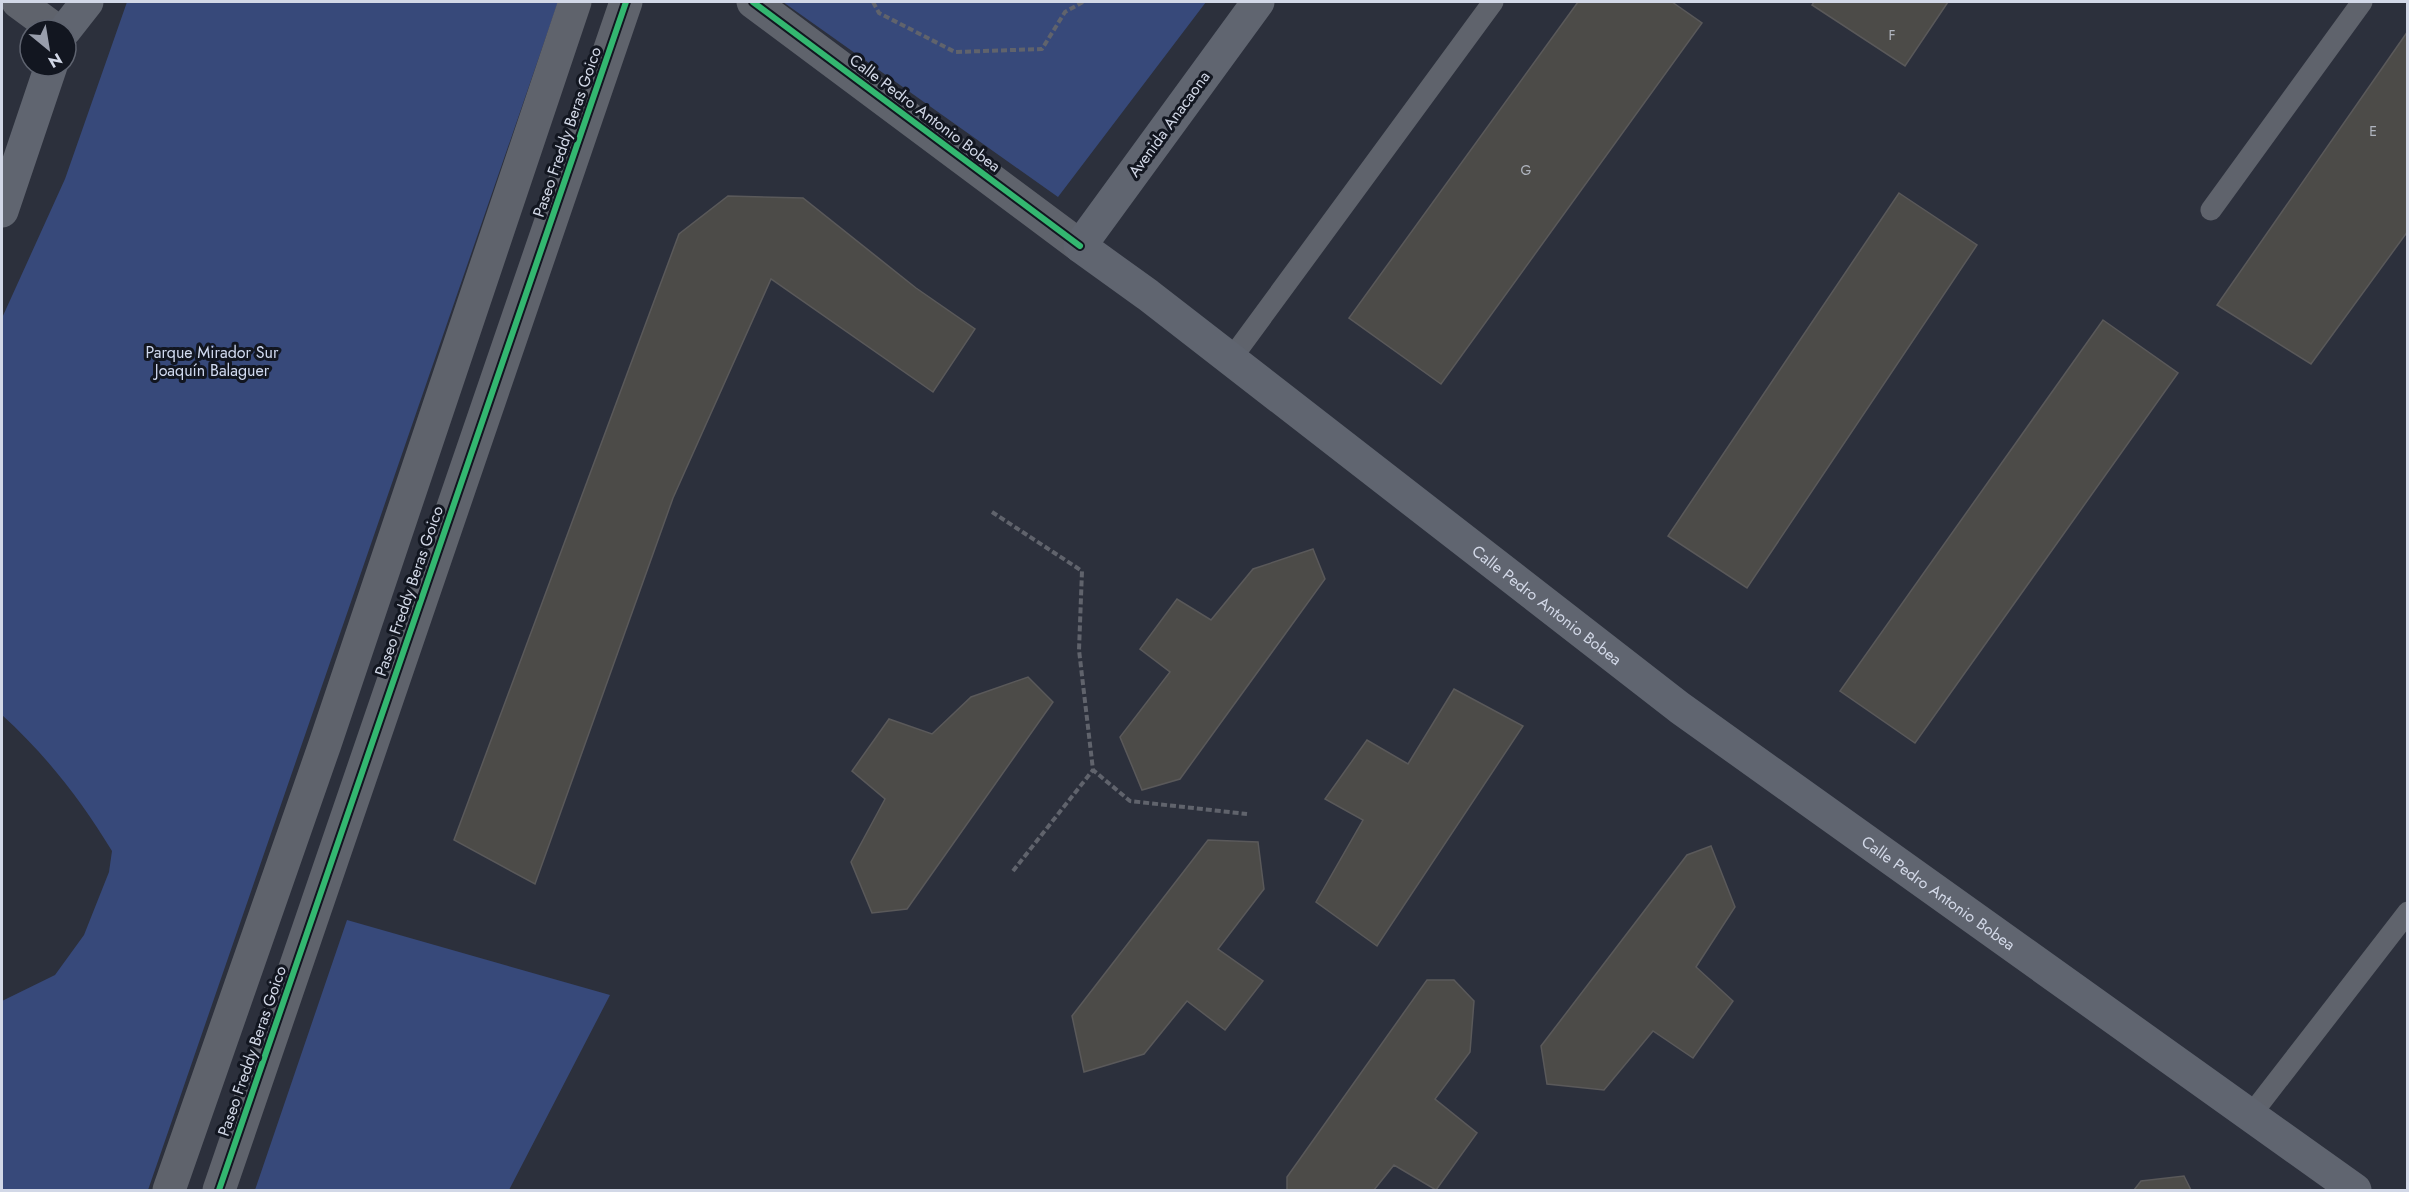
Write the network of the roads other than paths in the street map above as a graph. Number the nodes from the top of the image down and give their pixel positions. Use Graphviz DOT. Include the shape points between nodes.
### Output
graph roads {
  1 [pos="18,2"];
  2 [pos="59,2"];
  3 [pos="87,2"];
  4 [pos="576,2"];
  5 [pos="626,2"];
  6 [pos="753,2"];
  7 [pos="1258,2"];
  8 [pos="1493,2"];
  9 [pos="2362,2"];
  10 [pos="40,18"];
  11 [pos="61,18"];
  12 [pos="73,18"];
  13 [pos="47,78"];
  14 [pos="2211,210"];
  15 [pos="2,211"];
  16 [pos="1080,246"];
  17 [pos="1231,359"];
  18 [pos="325,744"];
  19 [pos="365,760"];
  20 [pos="2408,912"];
  21 [pos="2250,1116"];
  22 [pos="169,1191"];
  23 [pos="219,1191"];
  24 [pos="2355,1191"];
  1 -- 10 [label="street"];
  2 -- 11 [label="main road"];
  3 -- 12 [label="main road"];
  4 -- 18 [label="street, Paseo Freddy Beras Goico"];
  5 -- 19 [label="street, Paseo Freddy Beras Goico"];
  6 -- 16 [label="street, Calle Pedro Antonio Bobea"];
  7 -- 16 [label="main road, Avenida Anacaona"];
  8 -- 17 [label="lane"];
  9 -- 14 [label="lane"];
  13 -- 15 [label="main road"];
  16 -- 17 [label="main road, Calle Pedro Antonio Bobea"];
  17 -- 21 [label="main road, Calle Pedro Antonio Bobea" via="1680,708"];
  18 -- 19 [label="street"];
  18 -- 22 [label="street, Paseo Freddy Beras Goico"];
  19 -- 23 [label="street, Paseo Freddy Beras Goico"];
  20 -- 21 [label="lane"];
  21 -- 24 [label="main road, Calle Pedro Antonio Bobea"];
}
